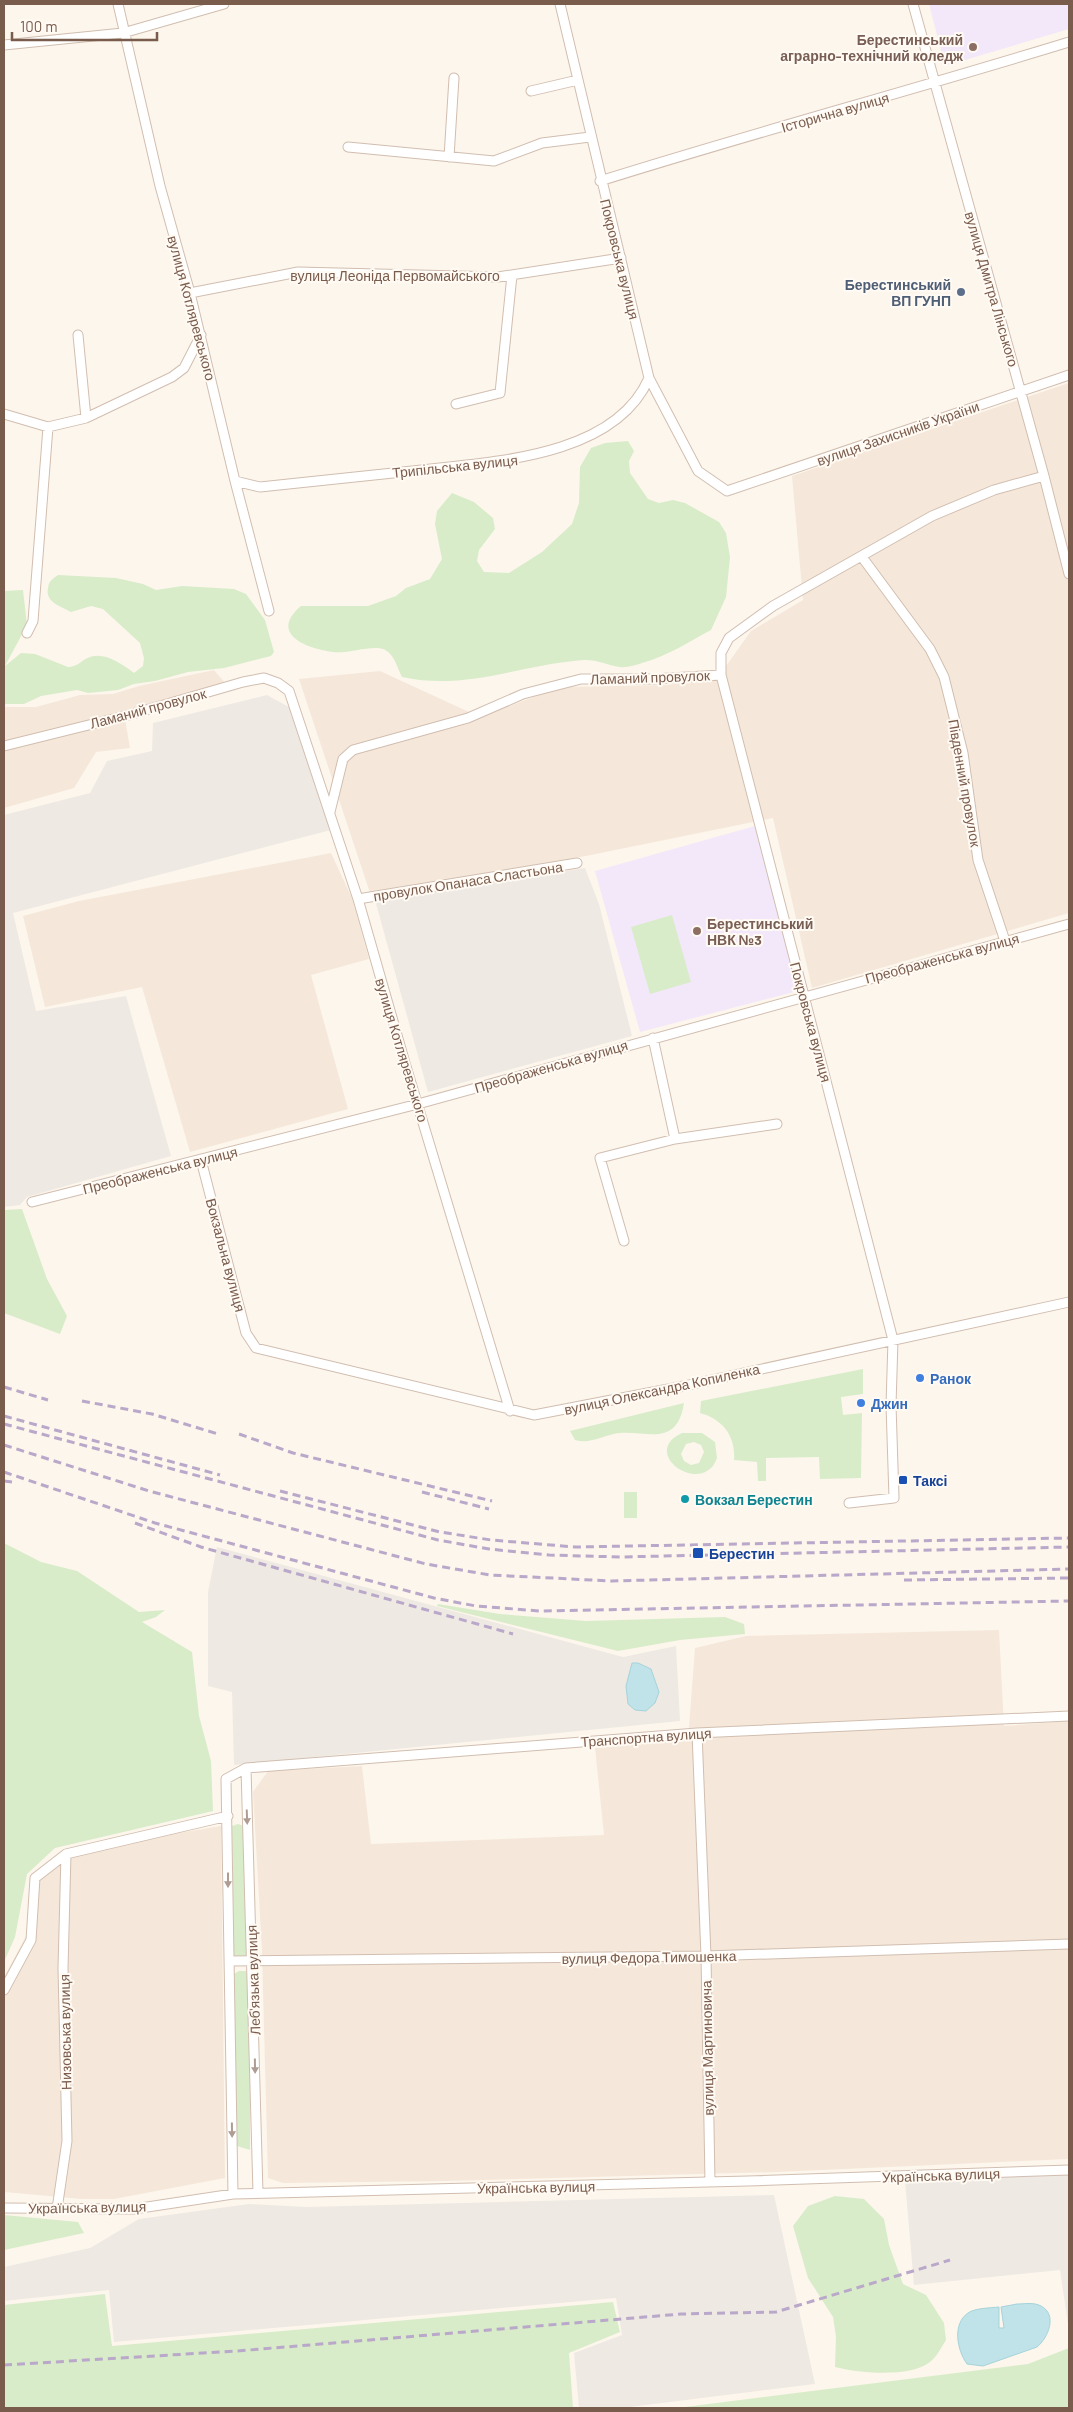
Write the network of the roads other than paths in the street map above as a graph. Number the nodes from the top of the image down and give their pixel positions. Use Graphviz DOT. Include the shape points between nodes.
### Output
graph roads {
  1 [pos="118,4"];
  2 [pos="224,4"];
  3 [pos="560,4"];
  4 [pos="913,4"];
  5 [pos="123,33"];
  6 [pos="1069,42"];
  7 [pos="4,45"];
  8 [pos="454,78"];
  9 [pos="578,80"];
  10 [pos="934,83"];
  11 [pos="531,91"];
  12 [pos="590,137"];
  13 [pos="348,147"];
  14 [pos="449,157"];
  15 [pos="600,181"];
  16 [pos="621,258"];
  17 [pos="512,275"];
  18 [pos="190,293"];
  19 [pos="78,335"];
  20 [pos="201,335"];
  21 [pos="1069,376"];
  22 [pos="648,378"];
  23 [pos="1021,391"];
  24 [pos="456,404"];
  25 [pos="4,414"];
  26 [pos="86,418"];
  27 [pos="48,427"];
  28 [pos="1044,476"];
  29 [pos="234,481"];
  30 [pos="727,491"];
  31 [pos="1066,551"];
  32 [pos="862,557"];
  33 [pos="1069,574"];
  34 [pos="270,611"];
  35 [pos="27,633"];
  36 [pos="721,674"];
  37 [pos="289,691"];
  38 [pos="4,746"];
  39 [pos="330,812"];
  40 [pos="577,863"];
  41 [pos="358,899"];
  42 [pos="1069,924"];
  43 [pos="1005,941"];
  44 [pos="805,996"];
  45 [pos="654,1038"];
  46 [pos="418,1104"];
  47 [pos="777,1124"];
  48 [pos="675,1139"];
  49 [pos="201,1160"];
  50 [pos="32,1202"];
  51 [pos="624,1241"];
  52 [pos="1069,1302"];
  53 [pos="894,1340"];
  54 [pos="256,1348"];
  55 [pos="510,1411"];
  56 [pos="849,1503"];
  57 [pos="1069,1716"];
  58 [pos="696,1733"];
  59 [pos="246,1768"];
  60 [pos="226,1779"];
  61 [pos="228,1816"];
  62 [pos="66,1854"];
  63 [pos="1069,1944"];
  64 [pos="706,1956"];
  65 [pos="229,1961"];
  66 [pos="253,1961"];
  67 [pos="4,1990"];
  68 [pos="1069,2170"];
  69 [pos="710,2182"];
  70 [pos="258,2193"];
  71 [pos="233,2194"];
  72 [pos="4,2208"];
  73 [pos="57,2209"];
  1 -- 5 [label="street, вулиця Котляревського"];
  2 -- 5 [label="street"];
  3 -- 9 [label="street, Покровська вулиця"];
  4 -- 10 [label="street, вулиця Дмитра Лінського"];
  5 -- 7 [label="street"];
  5 -- 18 [label="street, вулиця Котляревського"];
  6 -- 10 [label="street, Історична вулиця"];
  8 -- 14 [label="street"];
  9 -- 11 [label="street"];
  9 -- 12 [label="street, Покровська вулиця"];
  10 -- 15 [label="street, Історична вулиця"];
  10 -- 23 [label="street, вулиця Дмитра Лінського"];
  12 -- 14 [label="street" via="542,143 494,161"];
  12 -- 15 [label="street, Покровська вулиця"];
  13 -- 14 [label="street"];
  15 -- 16 [label="street, Покровська вулиця"];
  16 -- 17 [label="street, вулиця Леоніда Первомайського"];
  16 -- 22 [label="street, Покровська вулиця"];
  17 -- 18 [label="street, вулиця Леоніда Первомайського" via="298,272"];
  17 -- 24 [label="street, вулиця Леоніда Первомайського" via="500,393"];
  18 -- 20 [label="street, вулиця Котляревського"];
  19 -- 26 [label="street"];
  20 -- 26 [label="street" via="184,368 172,377"];
  20 -- 29 [label="street, вулиця Котляревського"];
  21 -- 23 [label="street, вулиця Захисників України"];
  22 -- 29 [label="street, Трипільська вулиця" via="642,395 607,424 584,439 528,458 260,487"];
  22 -- 30 [label="street, Покровська вулиця" via="698,471"];
  23 -- 28 [label="street, вулиця Дмитра Лінського"];
  23 -- 30 [label="street, вулиця Захисників України"];
  25 -- 27 [label="street"];
  26 -- 27 [label="street"];
  27 -- 35 [label="street" via="33,620"];
  28 -- 31 [label="street, вулиця Дмитра Лінського"];
  28 -- 32 [label="street, Ламаний провулок" via="994,490 932,516"];
  29 -- 34 [label="street, вулиця Котляревського"];
  31 -- 33 [label="street, вулиця Дмитра Лінського"];
  32 -- 36 [label="street, Ламаний провулок" via="773,606 729,638 721,653"];
  32 -- 43 [label="street, Південний провулок" via="930,649 944,677 963,753 978,860"];
  36 -- 39 [label="street, Ламаний провулок" via="653,679 581,679 523,694 468,718 354,750 343,759"];
  36 -- 44 [label="street, Покровська вулиця"];
  37 -- 38 [label="street, Ламаний провулок" via="264,678 243,682"];
  37 -- 39 [label="street, вулиця Котляревського"];
  39 -- 41 [label="street, вулиця Котляревського"];
  40 -- 41 [label="street, провулок Опанаса Сластьона"];
  41 -- 46 [label="street, вулиця Котляревського"];
  42 -- 43 [label="street, Преображенська вулиця"];
  43 -- 44 [label="street, Преображенська вулиця"];
  44 -- 45 [label="street, Преображенська вулиця"];
  44 -- 53 [label="street, Покровська вулиця"];
  45 -- 46 [label="street, Преображенська вулиця"];
  45 -- 48 [label="street"];
  46 -- 49 [label="street, Преображенська вулиця"];
  46 -- 55 [label="street, вулиця Котляревського"];
  47 -- 48 [label="street"];
  48 -- 51 [label="street" via="600,1158"];
  49 -- 50 [label="street, Преображенська вулиця"];
  49 -- 54 [label="street, Вокзальна вулиця" via="246,1333"];
  52 -- 53 [label="street, вулиця Олександра Копиленка"];
  53 -- 55 [label="street, вулиця Олександра Копиленка" via="534,1416"];
  53 -- 56 [label="street, Покровська вулиця" via="891,1405 894,1498"];
  54 -- 55 [label="street, вулиця Олександра Копиленка"];
  57 -- 58 [label="street, Транспортна вулиця"];
  58 -- 59 [label="street, Транспортна вулиця"];
  58 -- 64 [label="street, вулиця Мартиновича"];
  59 -- 60 [label="street, Транспортна вулиця"];
  59 -- 66 [label="street, Леб'язька вулиця, one-way"];
  60 -- 61 [label="street, Леб'язька вулиця"];
  61 -- 62 [label="street"];
  61 -- 65 [label="street, Леб'язька вулиця, one-way"];
  62 -- 67 [label="street" via="35,1878 30,1940"];
  62 -- 73 [label="street, Низовська вулиця" via="63,1968 68,2141"];
  63 -- 64 [label="street, вулиця Федора Тимошенка"];
  64 -- 66 [label="street, вулиця Федора Тимошенка"];
  64 -- 69 [label="street, вулиця Мартиновича"];
  65 -- 66 [label="street, вулиця Федора Тимошенка"];
  65 -- 71 [label="street, Леб'язька вулиця, one-way"];
  66 -- 70 [label="street, Леб'язька вулиця, one-way"];
  68 -- 69 [label="street, Українська вулиця"];
  69 -- 70 [label="street, Українська вулиця"];
  70 -- 71 [label="street, Українська вулиця"];
  71 -- 73 [label="street, Українська вулиця" via="134,2210"];
  72 -- 73 [label="street, Українська вулиця"];
}
